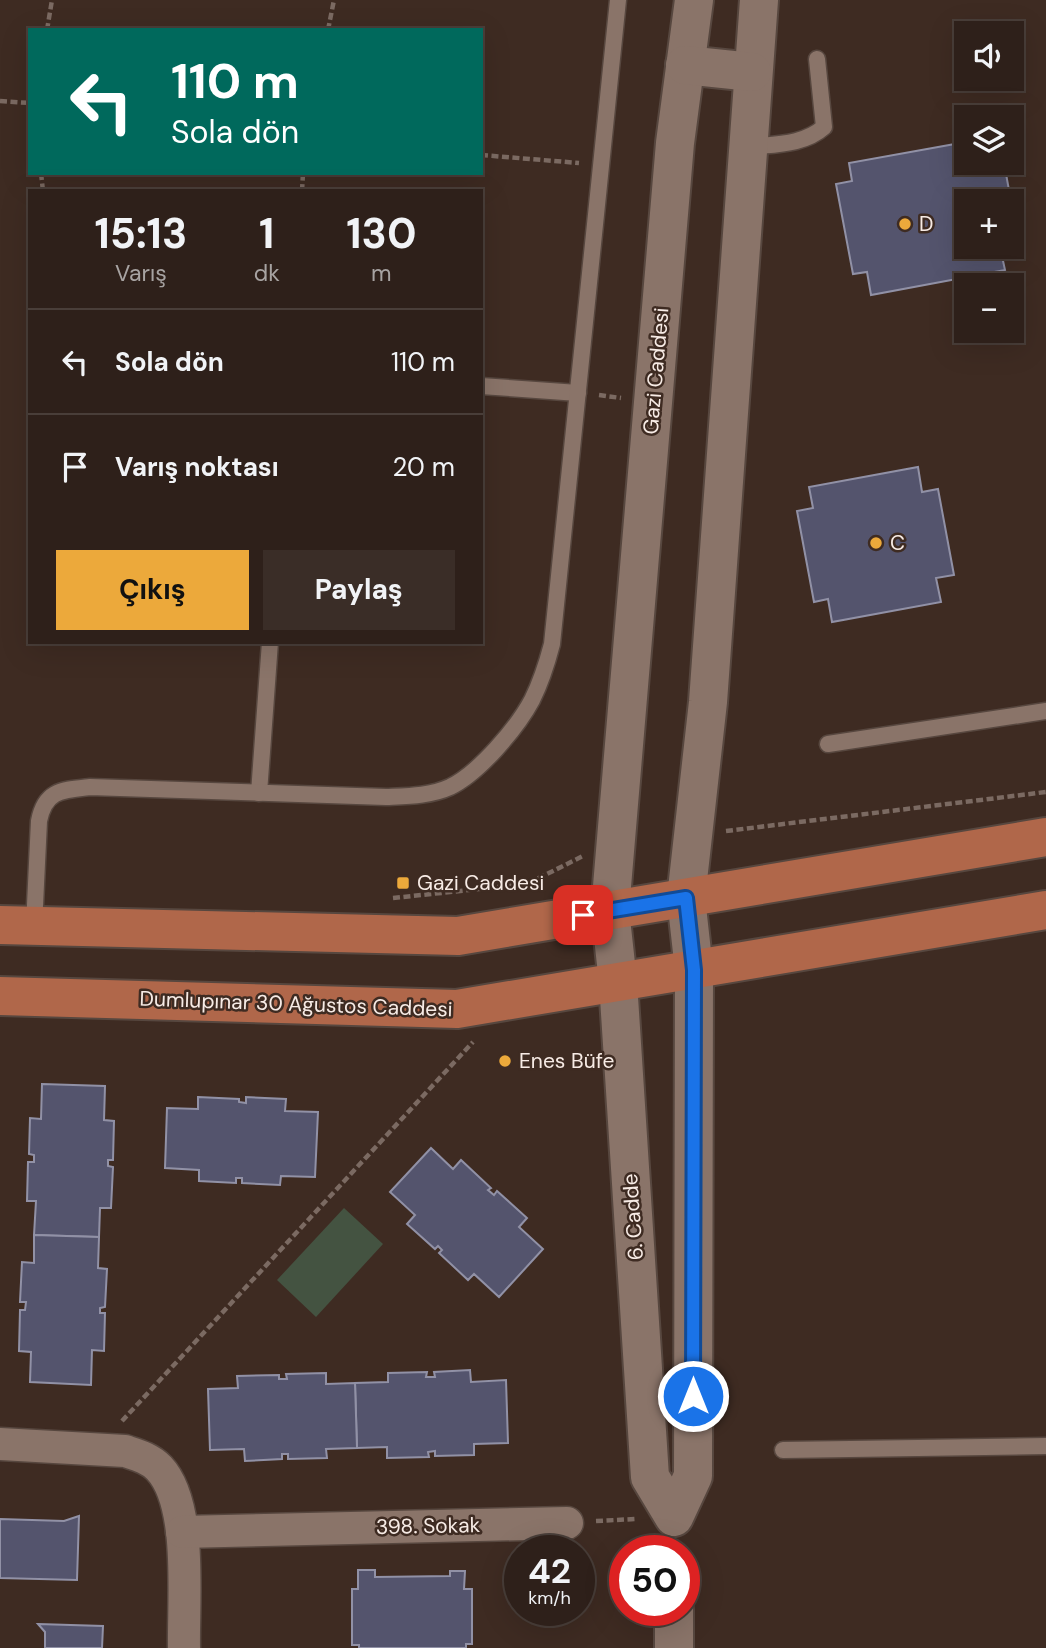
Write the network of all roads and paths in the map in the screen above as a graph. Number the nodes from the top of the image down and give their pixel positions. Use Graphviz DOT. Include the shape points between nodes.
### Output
graph roads {
  1 [pos="52,0"];
  2 [pos="334,0"];
  3 [pos="618,0"];
  4 [pos="694,0"];
  5 [pos="759,0"];
  6 [pos="47,28"];
  7 [pos="328,28"];
  8 [pos="817,59"];
  9 [pos="685,65"];
  10 [pos="752,72"];
  11 [pos="0,101"];
  12 [pos="28,103"];
  13 [pos="747,148"];
  14 [pos="483,155"];
  15 [pos="601,165"];
  16 [pos="483,386"];
  17 [pos="578,393"];
  18 [pos="653,401"];
  19 [pos="271,644"];
  20 [pos="1046,711"];
  21 [pos="828,744"];
  22 [pos="1046,792"];
  23 [pos="259,793"];
  24 [pos="692,837"];
  25 [pos="1046,837"];
  26 [pos="615,851"];
  27 [pos="389,898"];
  28 [pos="686,898"];
  29 [pos="610,910"];
  30 [pos="1046,910"];
  31 [pos="17,925"];
  32 [pos="694,970"];
  33 [pos="618,982"];
  34 [pos="0,996"];
  35 [pos="511,1000"];
  36 [pos="0,1444"];
  37 [pos="1046,1446"];
  38 [pos="97,1448"];
  39 [pos="783,1450"];
  40 [pos="567,1523"];
  41 [pos="182,1532"];
  42 [pos="674,1534"];
  43 [pos="674,1626"];
  44 [pos="184,1648"];
  45 [pos="674,1648"];
  1 -- 6 [label="path"];
  2 -- 7 [label="path"];
  3 -- 15 [label="lane"];
  4 -- 9 [label="main road, Gazi Caddesi"];
  5 -- 10 [label="main road"];
  8 -- 13 [label="lane" via="824,127 814,136 792,142"];
  9 -- 10 [label="main road"];
  9 -- 18 [label="main road, Gazi Caddesi"];
  10 -- 13 [label="main road"];
  11 -- 12 [label="path"];
  13 -- 24 [label="main road" via="708,702"];
  14 -- 15 [label="path"];
  15 -- 17 [label="lane"];
  16 -- 17 [label="lane"];
  17 -- 18 [label="path"];
  17 -- 23 [label="lane" via="552,643 536,692 517,722 470,775 423,795"];
  18 -- 26 [label="main road, Gazi Caddesi"];
  19 -- 23 [label="lane"];
  20 -- 21 [label="lane"];
  22 -- 24 [label="path" via="765,824"];
  23 -- 31 [label="lane" via="90,787 58,792 42,807"];
  24 -- 28 [label="main road"];
  25 -- 28 [label="main road"];
  26 -- 27 [label="path" via="577,857 527,884"];
  26 -- 29 [label="main road, Gazi Caddesi"];
  28 -- 29 [label="main road"];
  28 -- 32 [label="main road"];
  29 -- 31 [label="main road" via="458,936"];
  29 -- 33 [label="main road, 6. Cadde"];
  30 -- 32 [label="main road, Dumlupınar 30 Ağustos Caddesi"];
  32 -- 33 [label="main road, Dumlupınar 30 Ağustos Caddesi"];
  32 -- 42 [label="main road" via="693,1476"];
  33 -- 35 [label="main road, Dumlupınar 30 Ağustos Caddesi"];
  33 -- 42 [label="main road, 6. Cadde" via="650,1477"];
  34 -- 35 [label="main road, Dumlupınar 30 Ağustos Caddesi" via="457,1009"];
  35 -- 38 [label="path"];
  36 -- 38 [label="street"];
  37 -- 39 [label="lane"];
  38 -- 41 [label="street" via="144,1457 158,1468 178,1503"];
  40 -- 41 [label="street, 398. Sokak"];
  40 -- 42 [label="path"];
  41 -- 44 [label="street"];
  43 -- 45 [label="main road"];
}
